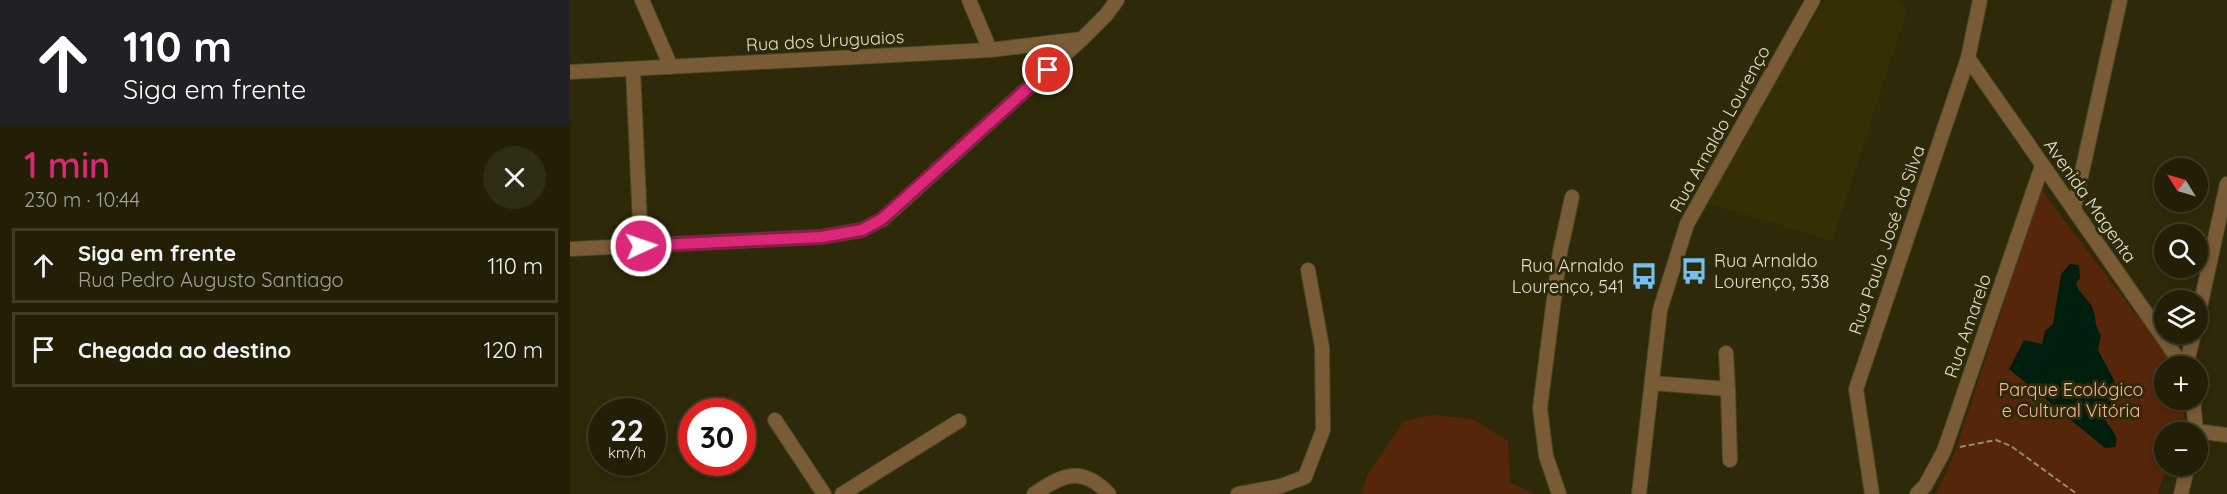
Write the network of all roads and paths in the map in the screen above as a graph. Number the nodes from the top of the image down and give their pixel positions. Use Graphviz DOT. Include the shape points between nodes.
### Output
graph roads {
  1 [pos="642,0"];
  2 [pos="969,0"];
  3 [pos="1117,0"];
  4 [pos="1813,0"];
  5 [pos="1980,0"];
  6 [pos="2120,0"];
  7 [pos="1082,39"];
  8 [pos="990,50"];
  9 [pos="1968,58"];
  10 [pos="671,67"];
  11 [pos="633,69"];
  12 [pos="570,72"];
  13 [pos="2042,166"];
  14 [pos="2227,184"];
  15 [pos="1572,197"];
  16 [pos="2074,208"];
  17 [pos="641,246"];
  18 [pos="570,249"];
  19 [pos="1308,270"];
  20 [pos="2204,290"];
  21 [pos="1726,353"];
  22 [pos="2178,356"];
  23 [pos="1652,383"];
  24 [pos="1728,389"];
  25 [pos="775,420"];
  26 [pos="959,421"];
  27 [pos="2208,433"];
  28 [pos="2227,435"];
  29 [pos="1944,451"];
  30 [pos="1730,460"];
  31 [pos="2185,476"];
  32 [pos="824,494"];
  33 [pos="842,494"];
  34 [pos="1034,494"];
  35 [pos="1108,494"];
  36 [pos="1238,494"];
  37 [pos="1559,494"];
  38 [pos="1639,494"];
  39 [pos="1872,494"];
  40 [pos="1917,494"];
  41 [pos="2077,494"];
  42 [pos="2181,494"];
  1 -- 10 [label="street"];
  2 -- 8 [label="street"];
  3 -- 7 [label="street"];
  4 -- 23 [label="street, Rua Arnaldo Lourenço" via="1687,224 1660,310"];
  5 -- 9 [label="street, Rua Paulo José da Silva"];
  6 -- 16 [label="street"];
  7 -- 8 [label="street, Rua dos Uruguaios"];
  7 -- 17 [label="street" via="914,192 862,230 821,237"];
  8 -- 10 [label="street, Rua dos Uruguaios"];
  9 -- 13 [label="street, Avenida Magenta"];
  9 -- 39 [label="street, Rua Paulo José da Silva" via="1856,389"];
  10 -- 11 [label="street, Rua dos Uruguaios"];
  11 -- 12 [label="street, Rua dos Uruguaios"];
  11 -- 17 [label="street"];
  13 -- 16 [label="street, Avenida Magenta"];
  13 -- 29 [label="street, Rua Amarelo"];
  14 -- 20 [label="street"];
  15 -- 37 [label="street" via="1560,252 1540,408 1546,456"];
  16 -- 22 [label="street, Avenida Magenta"];
  17 -- 18 [label="street"];
  19 -- 36 [label="street" via="1322,347 1323,430 1305,477"];
  21 -- 24 [label="street"];
  23 -- 24 [label="street"];
  23 -- 38 [label="street, Rua Arnaldo Lourenço"];
  24 -- 30 [label="street"];
  25 -- 32 [label="street"];
  26 -- 33 [label="street"];
  27 -- 28 [label="street"];
  29 -- 40 [label="street, Rua Amarelo"];
  29 -- 41 [label="path" via="1996,440 2023,453"];
  31 -- 42 [label="street"];
  34 -- 35 [label="street" via="1059,477 1078,476 1098,483"];
}
